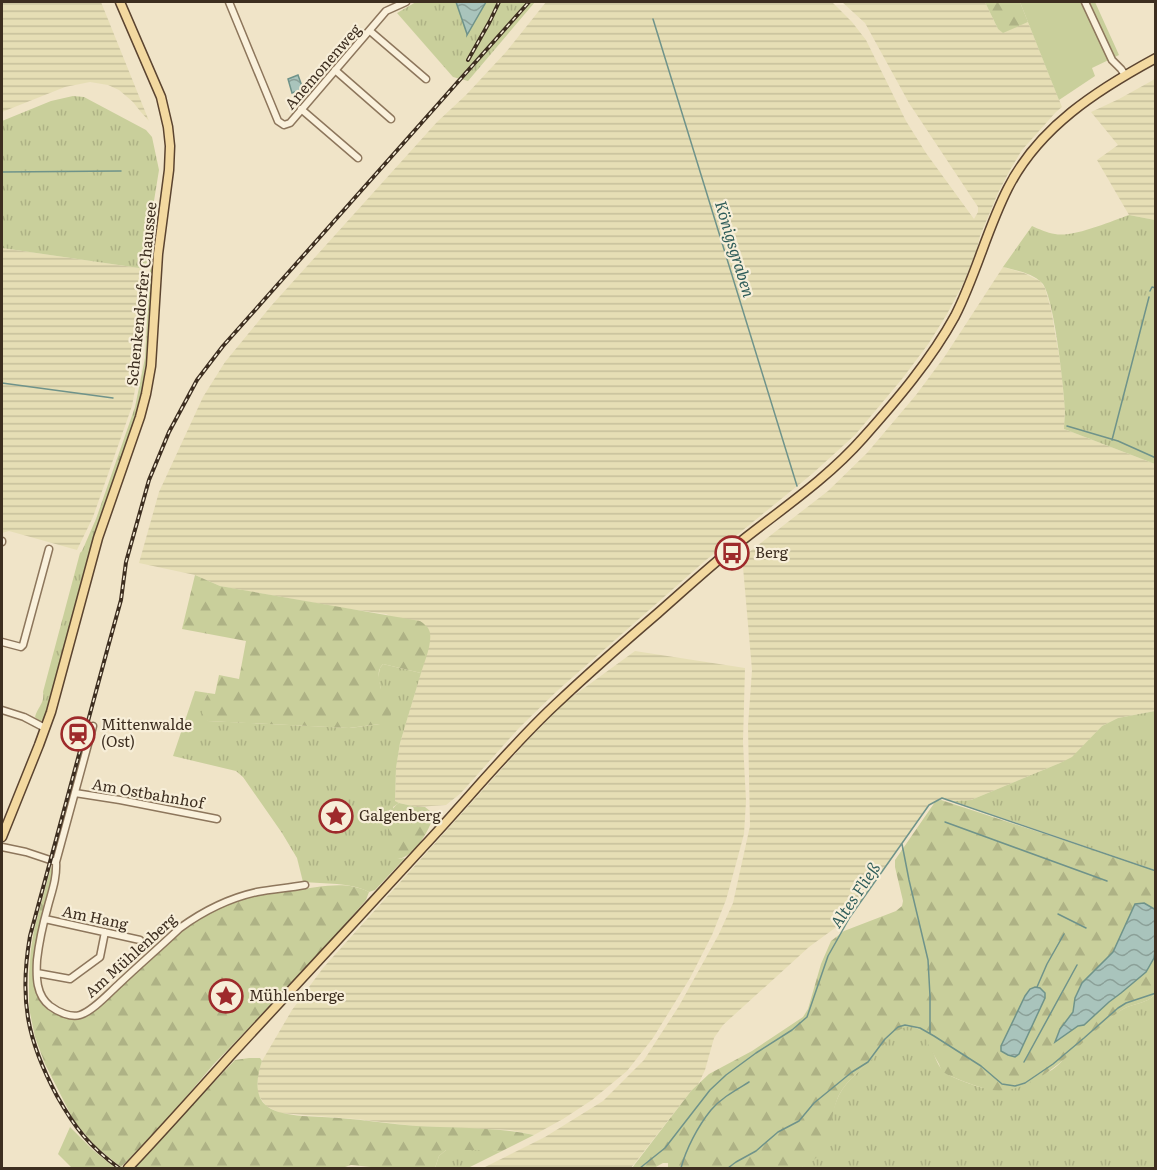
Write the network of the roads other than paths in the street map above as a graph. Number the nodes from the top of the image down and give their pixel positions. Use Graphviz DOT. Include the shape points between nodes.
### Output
graph roads {
  1 [pos="120,2"];
  2 [pos="229,2"];
  3 [pos="382,2"];
  4 [pos="406,2"];
  5 [pos="1085,2"];
  6 [pos="386,11"];
  7 [pos="370,31"];
  8 [pos="1155,58"];
  9 [pos="335,70"];
  10 [pos="1125,75"];
  11 [pos="426,79"];
  12 [pos="301,109"];
  13 [pos="391,118"];
  14 [pos="358,158"];
  15 [pos="49,549"];
  16 [pos="2,642"];
  17 [pos="2,710"];
  18 [pos="93,726"];
  19 [pos="45,728"];
  20 [pos="75,793"];
  21 [pos="217,819"];
  22 [pos="2,837"];
  23 [pos="2,847"];
  24 [pos="56,862"];
  25 [pos="304,885"];
  26 [pos="45,919"];
  27 [pos="105,933"];
  28 [pos="140,940"];
  29 [pos="37,973"];
  30 [pos="128,1168"];
  1 -- 19 [label="main road, Schenkendorfer Chaussee" via="161,98 170,146 157,261 151,366 140,417 98,538"];
  2 -- 12 [label="street, Anemonenweg" via="278,121 290,123"];
  3 -- 6 [label="street"];
  4 -- 6 [label="street, Anemonenweg"];
  5 -- 10 [label="street" via="1112,60"];
  6 -- 7 [label="street, Anemonenweg"];
  7 -- 9 [label="street, Anemonenweg"];
  7 -- 11 [label="street"];
  8 -- 10 [label="main road"];
  9 -- 12 [label="street, Anemonenweg"];
  9 -- 13 [label="street"];
  10 -- 30 [label="main road" via="1056,125 1031,152 998,210 953,318 884,415 817,482 735,546 553,706"];
  12 -- 14 [label="street"];
  15 -- 16 [label="street" via="23,645"];
  17 -- 19 [label="street"];
  18 -- 20 [label="street, Am Ostbahnhof"];
  19 -- 22 [label="main road, Schenkendorfer Chaussee"];
  20 -- 21 [label="street, Am Ostbahnhof"];
  20 -- 24 [label="street, Am Ostbahnhof"];
  23 -- 24 [label="street"];
  24 -- 26 [label="street, Am Mühlenberg" via="56,878"];
  25 -- 29 [label="street, Am Mühlenberg" via="237,898 191,919 79,1016 65,1014 47,1003 40,994"];
  26 -- 27 [label="street, Am Hang"];
  26 -- 29 [label="street, Am Mühlenberg"];
  27 -- 28 [label="street, Am Hang"];
  27 -- 29 [label="street" via="100,957 70,979"];
}
